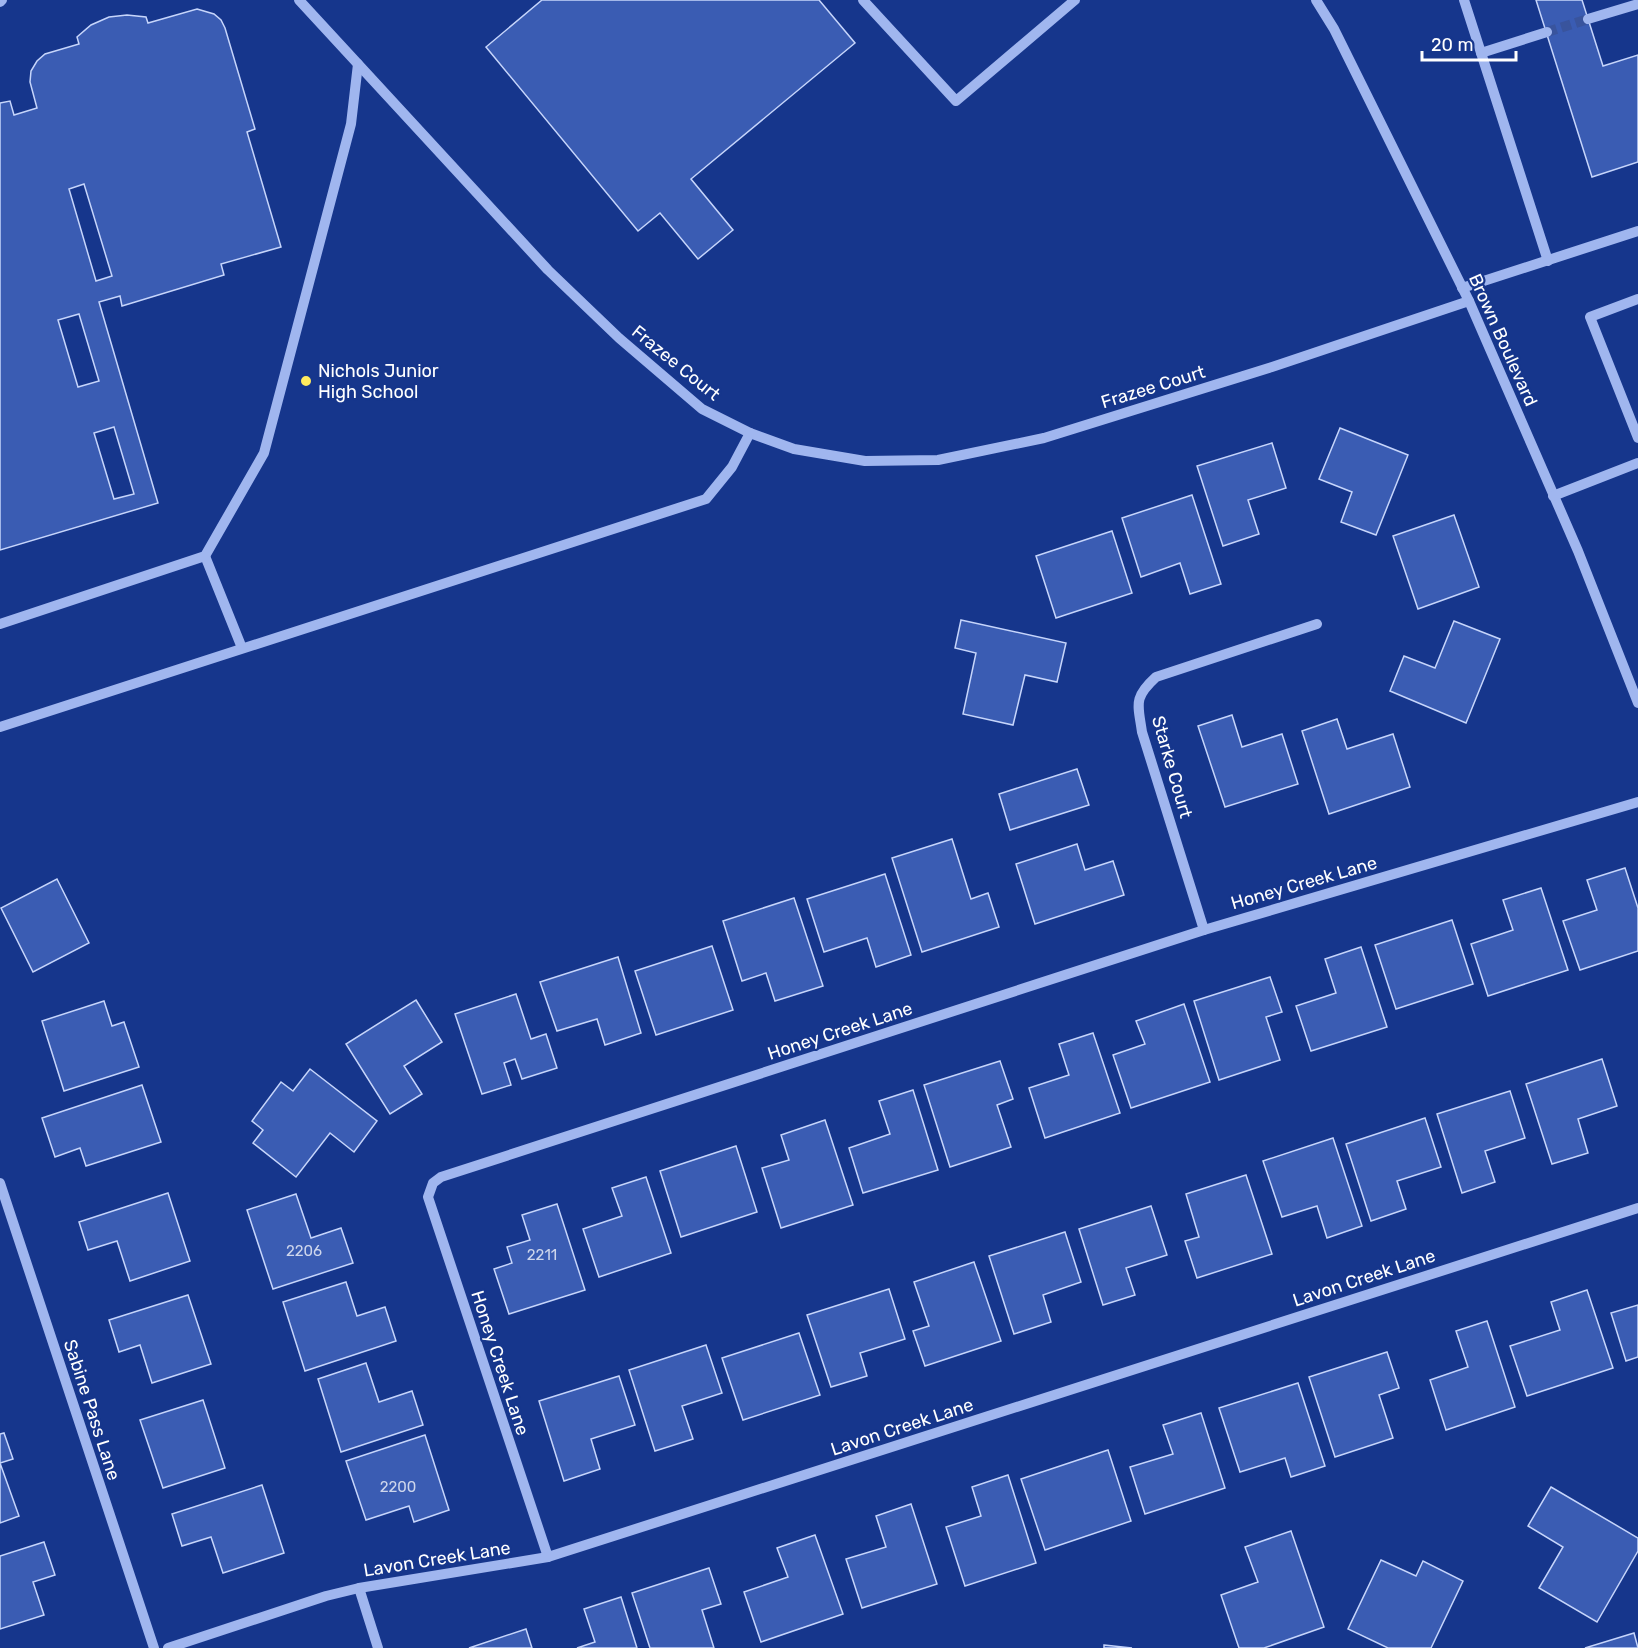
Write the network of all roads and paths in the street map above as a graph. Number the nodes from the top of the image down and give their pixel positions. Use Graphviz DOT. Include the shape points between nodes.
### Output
graph roads {
  1 [pos="298,0"];
  2 [pos="863,0"];
  3 [pos="1075,0"];
  4 [pos="1316,0"];
  5 [pos="1464,0"];
  6 [pos="1638,4"];
  7 [pos="1588,19"];
  8 [pos="1547,32"];
  9 [pos="1481,53"];
  10 [pos="358,64"];
  11 [pos="1638,231"];
  12 [pos="1548,261"];
  13 [pos="1462,288"];
  14 [pos="1638,299"];
  15 [pos="1469,301"];
  16 [pos="750,433"];
  17 [pos="1638,438"];
  18 [pos="1638,463"];
  19 [pos="1553,496"];
  20 [pos="205,556"];
  21 [pos="0,624"];
  22 [pos="1317,624"];
  23 [pos="242,648"];
  24 [pos="1638,703"];
  25 [pos="0,727"];
  26 [pos="1638,802"];
  27 [pos="1204,930"];
  28 [pos="0,1183"];
  29 [pos="1638,1208"];
  30 [pos="548,1557"];
  31 [pos="359,1588"];
  32 [pos="154,1648"];
  33 [pos="168,1648"];
  34 [pos="378,1648"];
  1 -- 10 [label="street, Frazee Court"];
  2 -- 3 [label="street" via="956,100"];
  4 -- 13 [label="street, Brown Boulevard"];
  5 -- 9 [label="street"];
  6 -- 7 [label="street"];
  8 -- 9 [label="street"];
  9 -- 12 [label="street"];
  10 -- 16 [label="street, Frazee Court" via="548,270 619,338 702,409"];
  10 -- 20 [label="street" via="351,124 264,453"];
  11 -- 12 [label="street"];
  12 -- 13 [label="street"];
  13 -- 15 [label="street, Brown Boulevard"];
  14 -- 17 [label="street" via="1590,317"];
  15 -- 16 [label="street, Frazee Court" via="1044,438 938,460 865,461 794,449"];
  15 -- 19 [label="street, Brown Boulevard"];
  16 -- 23 [label="street" via="732,467 706,499"];
  18 -- 19 [label="street"];
  19 -- 24 [label="street, Brown Boulevard"];
  20 -- 21 [label="street"];
  20 -- 23 [label="street"];
  22 -- 27 [label="street, Starke Court" via="1156,677 1138,701 1142,732"];
  23 -- 25 [label="street"];
  26 -- 27 [label="street, Honey Creek Lane"];
  27 -- 30 [label="street, Honey Creek Lane" via="453,1173 433,1183 428,1197"];
  28 -- 32 [label="street, Sabine Pass Lane"];
  29 -- 30 [label="street, Lavon Creek Lane"];
  30 -- 31 [label="street, Lavon Creek Lane"];
  31 -- 33 [label="street, Lavon Creek Lane"];
  31 -- 34 [label="street"];
}
